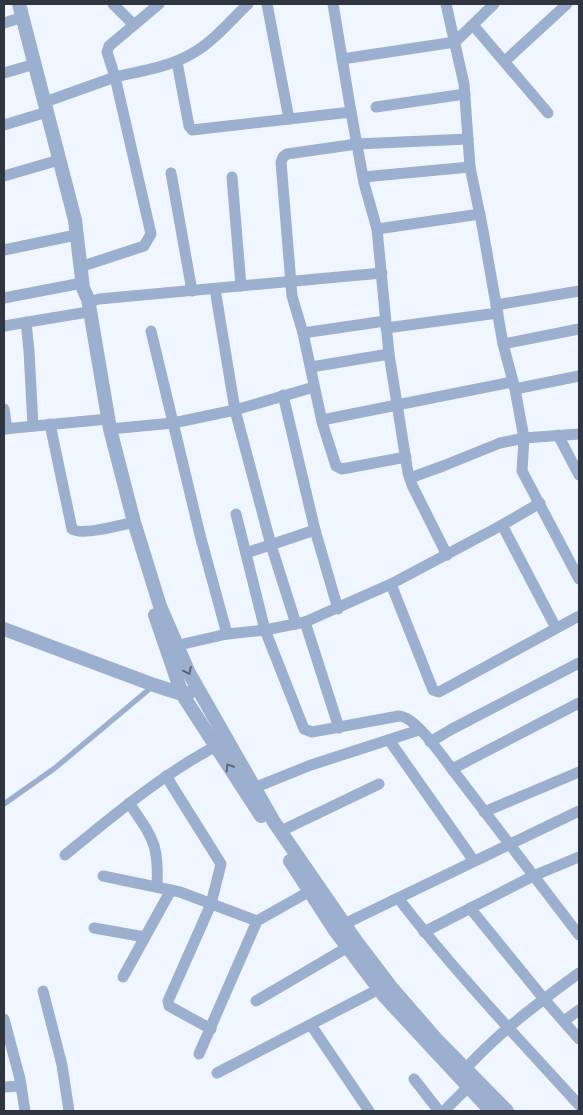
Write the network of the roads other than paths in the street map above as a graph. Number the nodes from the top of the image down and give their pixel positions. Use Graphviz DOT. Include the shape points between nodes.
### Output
graph roads {
  1 [pos="112,4"];
  2 [pos="159,4"];
  3 [pos="248,4"];
  4 [pos="267,4"];
  5 [pos="333,4"];
  6 [pos="446,4"];
  7 [pos="494,4"];
  8 [pos="567,4"];
  9 [pos="21,10"];
  10 [pos="4,23"];
  11 [pos="473,24"];
  12 [pos="134,25"];
  13 [pos="455,42"];
  14 [pos="342,59"];
  15 [pos="505,61"];
  16 [pos="177,62"];
  17 [pos="35,64"];
  18 [pos="4,74"];
  19 [pos="115,77"];
  20 [pos="465,94"];
  21 [pos="46,107"];
  22 [pos="376,107"];
  23 [pos="351,112"];
  24 [pos="548,113"];
  25 [pos="289,119"];
  26 [pos="4,125"];
  27 [pos="468,139"];
  28 [pos="357,144"];
  29 [pos="60,160"];
  30 [pos="470,167"];
  31 [pos="171,173"];
  32 [pos="4,176"];
  33 [pos="232,177"];
  34 [pos="363,177"];
  35 [pos="480,214"];
  36 [pos="377,229"];
  37 [pos="76,235"];
  38 [pos="4,250"];
  39 [pos="80,267"];
  40 [pos="382,274"];
  41 [pos="290,282"];
  42 [pos="82,286"];
  43 [pos="241,286"];
  44 [pos="215,289"];
  45 [pos="192,291"];
  46 [pos="579,291"];
  47 [pos="4,298"];
  48 [pos="85,308"];
  49 [pos="497,309"];
  50 [pos="26,322"];
  51 [pos="385,325"];
  52 [pos="4,326"];
  53 [pos="579,329"];
  54 [pos="150,331"];
  55 [pos="303,333"];
  56 [pos="503,344"];
  57 [pos="389,354"];
  58 [pos="310,367"];
  59 [pos="579,376"];
  60 [pos="513,385"];
  61 [pos="314,387"];
  62 [pos="283,395"];
  63 [pos="397,404"];
  64 [pos="4,409"];
  65 [pos="235,410"];
  66 [pos="322,420"];
  67 [pos="105,422"];
  68 [pos="173,423"];
  69 [pos="50,424"];
  70 [pos="33,426"];
  71 [pos="6,429"];
  72 [pos="579,434"];
  73 [pos="558,435"];
  74 [pos="524,438"];
  75 [pos="406,457"];
  76 [pos="579,475"];
  77 [pos="410,478"];
  78 [pos="540,503"];
  79 [pos="236,514"];
  80 [pos="130,523"];
  81 [pos="502,526"];
  82 [pos="315,530"];
  83 [pos="271,545"];
  84 [pos="246,553"];
  85 [pos="447,555"];
  86 [pos="579,579"];
  87 [pos="391,584"];
  88 [pos="338,608"];
  89 [pos="579,616"];
  90 [pos="301,623"];
  91 [pos="556,628"];
  92 [pos="4,629"];
  93 [pos="265,630"];
  94 [pos="227,634"];
  95 [pos="171,647"];
  96 [pos="578,668"];
  97 [pos="154,685"];
  98 [pos="200,693"];
  99 [pos="182,694"];
  100 [pos="579,703"];
  101 [pos="339,728"];
  102 [pos="419,730"];
  103 [pos="389,740"];
  104 [pos="430,742"];
  105 [pos="221,744"];
  106 [pos="452,769"];
  107 [pos="579,772"];
  108 [pos="166,776"];
  109 [pos="379,784"];
  110 [pos="254,788"];
  111 [pos="129,803"];
  112 [pos="4,804"];
  113 [pos="579,811"];
  114 [pos="484,812"];
  115 [pos="281,832"];
  116 [pos="509,844"];
  117 [pos="65,855"];
  118 [pos="579,858"];
  119 [pos="474,861"];
  120 [pos="103,876"];
  121 [pos="534,876"];
  122 [pos="157,888"];
  123 [pos="171,890"];
  124 [pos="310,891"];
  125 [pos="398,898"];
  126 [pos="211,904"];
  127 [pos="470,908"];
  128 [pos="257,921"];
  129 [pos="339,926"];
  130 [pos="94,928"];
  131 [pos="424,932"];
  132 [pos="579,935"];
  133 [pos="145,937"];
  134 [pos="348,948"];
  135 [pos="579,973"];
  136 [pos="123,977"];
  137 [pos="379,989"];
  138 [pos="43,991"];
  139 [pos="544,999"];
  140 [pos="256,1001"];
  141 [pos="579,1010"];
  142 [pos="4,1019"];
  143 [pos="564,1021"];
  144 [pos="311,1025"];
  145 [pos="508,1028"];
  146 [pos="211,1029"];
  147 [pos="6,1034"];
  148 [pos="579,1039"];
  149 [pos="199,1054"];
  150 [pos="216,1073"];
  151 [pos="461,1073"];
  152 [pos="414,1078"];
  153 [pos="22,1086"];
  154 [pos="4,1087"];
  155 [pos="468,1087"];
  156 [pos="579,1105"];
  157 [pos="25,1111"];
  158 [pos="69,1111"];
  159 [pos="369,1111"];
  160 [pos="439,1111"];
  161 [pos="444,1111"];
  162 [pos="491,1111"];
  163 [pos="507,1111"];
  1 -- 12 [label="street"];
  2 -- 12 [label="street"];
  3 -- 16 [label="street" via="209,41"];
  4 -- 25 [label="street"];
  5 -- 14 [label="street"];
  6 -- 13 [label="street"];
  7 -- 11 [label="street"];
  8 -- 15 [label="street"];
  9 -- 10 [label="street"];
  9 -- 17 [label="street"];
  11 -- 13 [label="street"];
  11 -- 15 [label="street"];
  12 -- 19 [label="street" via="109,46"];
  13 -- 14 [label="street"];
  13 -- 20 [label="street"];
  14 -- 23 [label="street"];
  15 -- 24 [label="street"];
  16 -- 19 [label="street"];
  16 -- 25 [label="street" via="192,130"];
  17 -- 18 [label="street"];
  17 -- 21 [label="street"];
  19 -- 21 [label="street"];
  19 -- 39 [label="street" via="151,234 144,246"];
  20 -- 22 [label="street"];
  20 -- 27 [label="street"];
  21 -- 26 [label="street"];
  21 -- 29 [label="street"];
  23 -- 25 [label="street"];
  23 -- 28 [label="street"];
  27 -- 28 [label="street"];
  27 -- 30 [label="street"];
  28 -- 34 [label="street"];
  28 -- 41 [label="street" via="283,157"];
  29 -- 32 [label="street"];
  29 -- 37 [label="street"];
  30 -- 34 [label="street"];
  30 -- 35 [label="street"];
  31 -- 45 [label="street"];
  33 -- 43 [label="street"];
  34 -- 36 [label="street"];
  35 -- 36 [label="street"];
  35 -- 49 [label="street"];
  36 -- 40 [label="street"];
  37 -- 38 [label="street"];
  37 -- 39 [label="street"];
  39 -- 42 [label="street"];
  40 -- 41 [label="street"];
  40 -- 51 [label="street"];
  41 -- 43 [label="street"];
  41 -- 55 [label="street"];
  42 -- 47 [label="street"];
  42 -- 48 [label="street" via="80,298"];
  43 -- 44 [label="street"];
  44 -- 45 [label="street"];
  44 -- 65 [label="street"];
  45 -- 48 [label="street" via="99,299"];
  46 -- 49 [label="street"];
  48 -- 50 [label="street"];
  48 -- 67 [label="street" via="91,380"];
  49 -- 51 [label="street"];
  49 -- 56 [label="street"];
  50 -- 52 [label="street"];
  50 -- 70 [label="street"];
  51 -- 55 [label="street"];
  51 -- 57 [label="street"];
  53 -- 56 [label="street"];
  54 -- 68 [label="street"];
  55 -- 58 [label="street"];
  56 -- 60 [label="street"];
  57 -- 58 [label="street"];
  57 -- 63 [label="street"];
  58 -- 61 [label="street"];
  59 -- 60 [label="street"];
  60 -- 63 [label="street"];
  60 -- 74 [label="street"];
  61 -- 62 [label="street"];
  61 -- 66 [label="street"];
  62 -- 65 [label="street"];
  62 -- 82 [label="street"];
  63 -- 66 [label="street"];
  63 -- 75 [label="street"];
  64 -- 71 [label="street"];
  65 -- 68 [label="street"];
  65 -- 83 [label="street"];
  66 -- 75 [label="street" via="337,468"];
  67 -- 68 [label="street"];
  67 -- 69 [label="street"];
  67 -- 80 [label="street"];
  68 -- 94 [label="street"];
  69 -- 70 [label="street"];
  69 -- 80 [label="street" via="72,529 77,532"];
  70 -- 71 [label="street"];
  72 -- 73 [label="street"];
  73 -- 74 [label="street"];
  73 -- 76 [label="street"];
  74 -- 77 [label="street"];
  74 -- 78 [label="street" via="522,471"];
  75 -- 77 [label="street"];
  77 -- 85 [label="street"];
  78 -- 81 [label="street"];
  78 -- 86 [label="street"];
  79 -- 84 [label="street"];
  80 -- 95 [label="street"];
  81 -- 85 [label="street"];
  81 -- 91 [label="street"];
  82 -- 83 [label="street"];
  82 -- 88 [label="street"];
  83 -- 84 [label="street"];
  83 -- 90 [label="street"];
  84 -- 93 [label="street"];
  85 -- 87 [label="street"];
  87 -- 88 [label="street"];
  87 -- 91 [label="street" via="435,692"];
  88 -- 90 [label="street"];
  89 -- 91 [label="street"];
  90 -- 93 [label="street"];
  90 -- 101 [label="street"];
  92 -- 97 [label="street"];
  93 -- 94 [label="street"];
  93 -- 101 [label="street" via="304,729 312,732"];
  94 -- 95 [label="street"];
  95 -- 98 [label="street, one-way"];
  95 -- 99 [label="street"];
  96 -- 104 [label="street"];
  97 -- 99 [label="street"];
  97 -- 112 [label="lane" via="55,768"];
  98 -- 99 [label="street"];
  98 -- 105 [label="street"];
  99 -- 105 [label="street"];
  100 -- 106 [label="street"];
  101 -- 102 [label="street" via="399,716 408,718"];
  102 -- 103 [label="street"];
  102 -- 104 [label="street"];
  103 -- 110 [label="street" via="311,765"];
  103 -- 119 [label="street"];
  104 -- 106 [label="street"];
  105 -- 108 [label="street"];
  105 -- 110 [label="street"];
  124 -- 105 [label="street, one-way"];
  106 -- 114 [label="street"];
  107 -- 114 [label="street"];
  108 -- 111 [label="street"];
  108 -- 126 [label="street" via="220,860 221,869"];
  109 -- 115 [label="street"];
  110 -- 115 [label="street"];
  111 -- 117 [label="street"];
  111 -- 122 [label="street" via="151,835 156,849"];
  113 -- 116 [label="street"];
  114 -- 116 [label="street"];
  115 -- 129 [label="street"];
  116 -- 119 [label="street"];
  116 -- 121 [label="street"];
  118 -- 121 [label="street"];
  119 -- 125 [label="street"];
  120 -- 122 [label="street"];
  121 -- 127 [label="street"];
  121 -- 132 [label="street"];
  122 -- 123 [label="street"];
  123 -- 126 [label="street"];
  123 -- 133 [label="street"];
  124 -- 128 [label="street"];
  124 -- 129 [label="street"];
  125 -- 129 [label="street"];
  125 -- 131 [label="street"];
  126 -- 128 [label="street"];
  126 -- 146 [label="street" via="168,1001 169,1006"];
  127 -- 131 [label="street"];
  127 -- 139 [label="street"];
  128 -- 146 [label="street"];
  129 -- 134 [label="street"];
  129 -- 151 [label="street"];
  130 -- 133 [label="street"];
  131 -- 145 [label="street"];
  133 -- 136 [label="street"];
  134 -- 137 [label="street"];
  134 -- 140 [label="street"];
  135 -- 139 [label="street"];
  137 -- 144 [label="street"];
  137 -- 151 [label="street"];
  138 -- 158 [label="street" via="62,1065"];
  139 -- 143 [label="street"];
  139 -- 145 [label="street"];
  141 -- 143 [label="street"];
  142 -- 147 [label="street"];
  143 -- 148 [label="street"];
  144 -- 150 [label="street"];
  144 -- 159 [label="street"];
  145 -- 151 [label="street"];
  145 -- 156 [label="street"];
  146 -- 149 [label="street"];
  147 -- 153 [label="street"];
  151 -- 155 [label="street"];
  151 -- 163 [label="street"];
  152 -- 160 [label="street"];
  153 -- 154 [label="street"];
  153 -- 157 [label="street"];
  155 -- 161 [label="street"];
  155 -- 162 [label="street"];
}
